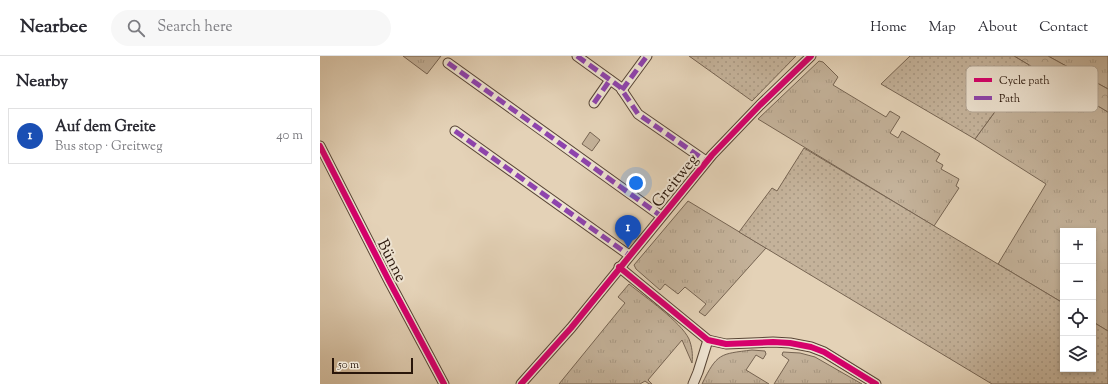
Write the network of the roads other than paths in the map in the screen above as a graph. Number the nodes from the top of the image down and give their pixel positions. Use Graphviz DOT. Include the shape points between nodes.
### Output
graph roads {
  1 [pos="647,56"];
  2 [pos="811,56"];
  3 [pos="583,58"];
  4 [pos="448,62"];
  5 [pos="610,80"];
  6 [pos="622,90"];
  7 [pos="594,102"];
  8 [pos="455,131"];
  9 [pos="320,146"];
  10 [pos="706,161"];
  11 [pos="661,216"];
  12 [pos="628,255"];
  13 [pos="619,267"];
  14 [pos="708,340"];
  15 [pos="444,384"];
  16 [pos="521,384"];
  17 [pos="693,384"];
  18 [pos="876,384"];
  1 -- 6 [label="street"];
  2 -- 10 [label="street, Greitweg" via="760,104"];
  3 -- 5 [label="street"];
  4 -- 11 [label="street"];
  5 -- 6 [label="street"];
  5 -- 7 [label="street"];
  6 -- 10 [label="street" via="638,114"];
  8 -- 12 [label="street"];
  9 -- 15 [label="street, Bünne" via="388,281"];
  10 -- 11 [label="street, Greitweg"];
  11 -- 12 [label="street, Greitweg"];
  12 -- 13 [label="street, Greitweg"];
  13 -- 14 [label="street"];
  13 -- 16 [label="street, Greitweg"];
  14 -- 17 [label="street"];
  14 -- 18 [label="street" via="726,344 773,342 811,347 824,352"];
}
